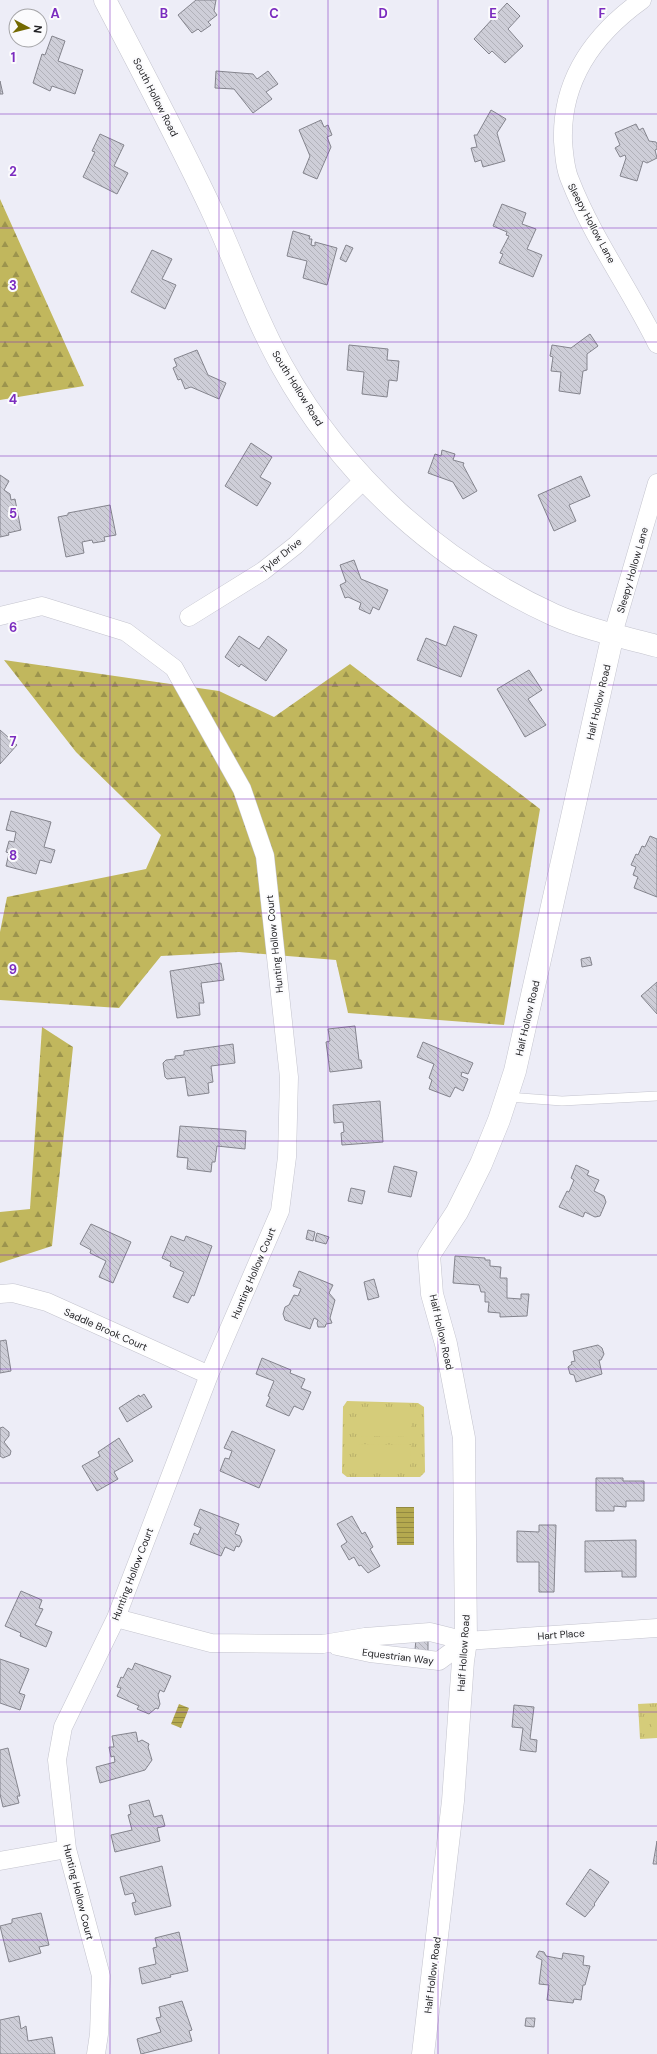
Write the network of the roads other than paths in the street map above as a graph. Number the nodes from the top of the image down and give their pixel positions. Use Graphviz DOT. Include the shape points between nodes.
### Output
graph roads {
  1 [pos="105,0"];
  2 [pos="642,0"];
  3 [pos="657,344"];
  4 [pos="364,480"];
  5 [pos="657,483"];
  6 [pos="0,616"];
  7 [pos="188,617"];
  8 [pos="613,634"];
  9 [pos="657,646"];
  10 [pos="657,1096"];
  11 [pos="506,1097"];
  12 [pos="0,1294"];
  13 [pos="209,1375"];
  14 [pos="116,1618"];
  15 [pos="657,1628"];
  16 [pos="466,1641"];
  17 [pos="323,1644"];
  18 [pos="67,1849"];
  19 [pos="0,1861"];
  20 [pos="96,2054"];
  21 [pos="423,2054"];
  1 -- 4 [label="street, South Hollow Road" via="190,165 282,367 327,436"];
  2 -- 3 [label="street, Sleepy Hollow Lane" via="601,34 580,65 568,92 562,119 563,150 569,179 582,208"];
  4 -- 7 [label="street, Tyler Drive" via="296,545 263,571"];
  4 -- 8 [label="street, South Hollow Road" via="423,536 489,581 556,616"];
  5 -- 8 [label="street, Sleepy Hollow Lane"];
  6 -- 13 [label="street, Hunting Hollow Court" via="42,606 126,632 174,668 242,789 264,856 289,1077 287,1157 280,1211"];
  8 -- 9 [label="street"];
  8 -- 11 [label="street, Half Hollow Road" via="515,1071"];
  10 -- 11 [label="lane" via="562,1101"];
  11 -- 16 [label="street, Half Hollow Road" via="481,1164 457,1212 429,1255 432,1294 446,1344 464,1438"];
  12 -- 13 [label="street, Saddle Brook Court" via="13,1293 47,1302"];
  13 -- 14 [label="street, Hunting Hollow Court"];
  14 -- 17 [label="street, Equestrian Way" via="211,1643"];
  14 -- 18 [label="street, Hunting Hollow Court" via="63,1727 57,1760"];
  15 -- 16 [label="street, Hart Place"];
  16 -- 17 [label="street, Equestrian Way" via="430,1632 365,1637"];
  16 -- 17 [label="street, Equestrian Way" via="439,1661 370,1653"];
  16 -- 21 [label="street, Half Hollow Road" via="462,1661 453,1801"];
  18 -- 19 [label="street"];
  18 -- 20 [label="street, Hunting Hollow Court" via="101,1976"];
}
